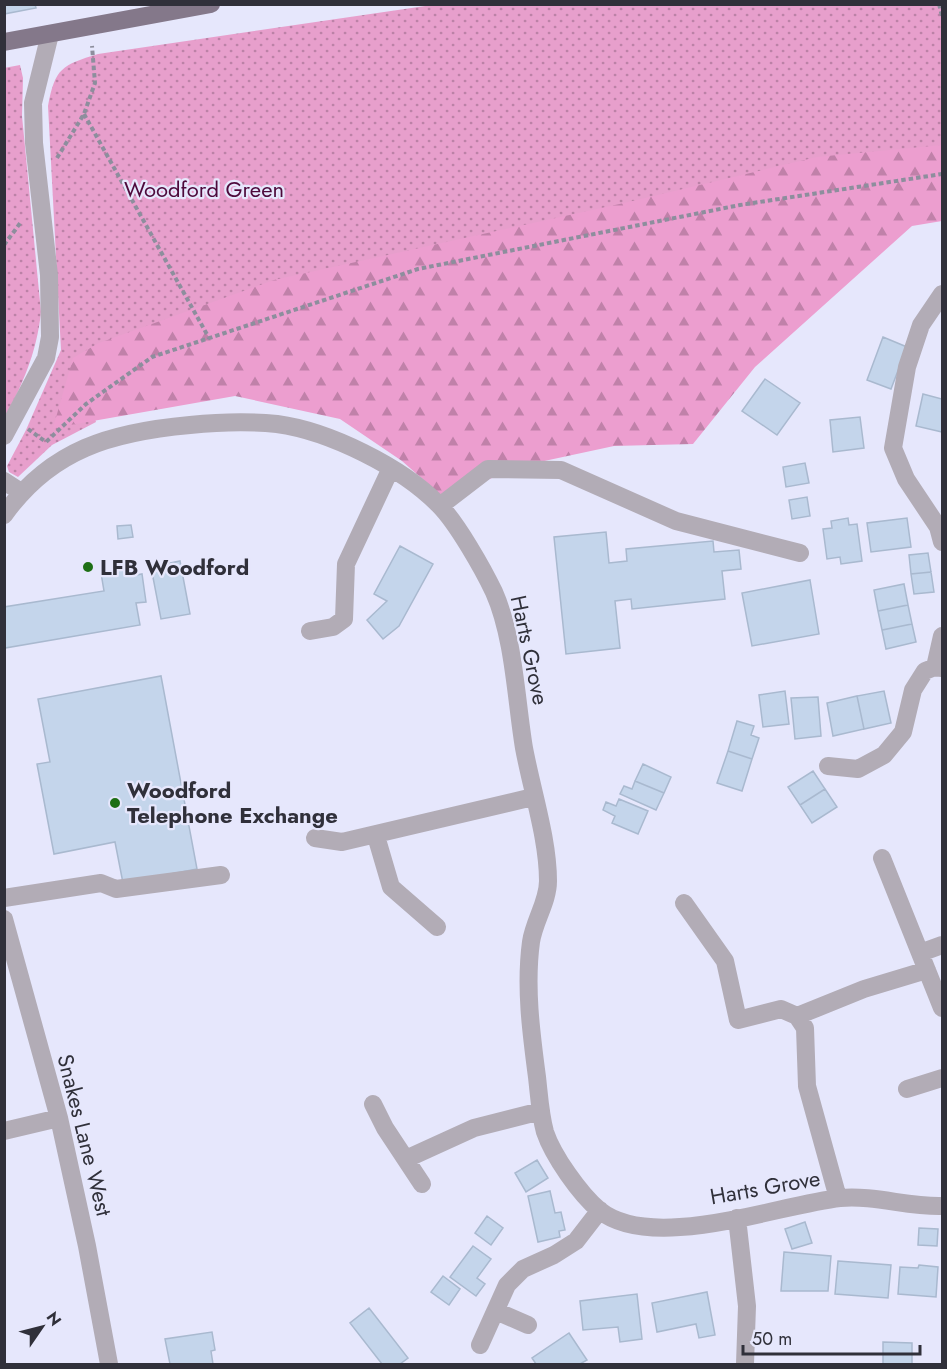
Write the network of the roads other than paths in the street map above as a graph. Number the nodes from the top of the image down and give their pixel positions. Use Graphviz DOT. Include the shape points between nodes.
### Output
graph roads {
  1 [pos="211,4"];
  2 [pos="188,6"];
  3 [pos="50,34"];
  4 [pos="4,42"];
  5 [pos="942,294"];
  6 [pos="8,428"];
  7 [pos="391,468"];
  8 [pos="4,481"];
  9 [pos="21,492"];
  10 [pos="440,506"];
  11 [pos="4,515"];
  12 [pos="942,542"];
  13 [pos="800,553"];
  14 [pos="310,631"];
  15 [pos="942,636"];
  16 [pos="939,668"];
  17 [pos="828,766"];
  18 [pos="533,797"];
  19 [pos="376,836"];
  20 [pos="315,838"];
  21 [pos="882,858"];
  22 [pos="221,874"];
  23 [pos="4,898"];
  24 [pos="684,903"];
  25 [pos="5,923"];
  26 [pos="437,927"];
  27 [pos="942,945"];
  28 [pos="924,961"];
  29 [pos="942,1008"];
  30 [pos="796,1016"];
  31 [pos="942,1078"];
  32 [pos="907,1089"];
  33 [pos="373,1104"];
  34 [pos="542,1111"];
  35 [pos="58,1118"];
  36 [pos="4,1131"];
  37 [pos="406,1159"];
  38 [pos="422,1184"];
  39 [pos="838,1198"];
  40 [pos="942,1206"];
  41 [pos="600,1210"];
  42 [pos="736,1218"];
  43 [pos="496,1311"];
  44 [pos="528,1325"];
  45 [pos="480,1346"];
  46 [pos="109,1365"];
  47 [pos="745,1365"];
  1 -- 2 [label="main road"];
  2 -- 3 [label="main road"];
  3 -- 4 [label="main road"];
  3 -- 6 [label="street" via="33,104 50,275 50,337 46,358"];
  5 -- 12 [label="street" via="921,325 907,367 893,448 906,478 938,527"];
  7 -- 9 [label="street, Harts Grove" via="309,432 282,425 234,422 163,427 100,441 55,462"];
  7 -- 10 [label="street, Harts Grove"];
  7 -- 14 [label="street" via="346,564 344,619 333,627"];
  8 -- 9 [label="street"];
  9 -- 11 [label="street, Harts Grove"];
  10 -- 13 [label="street" via="488,469 561,470 676,521"];
  10 -- 18 [label="street, Harts Grove" via="495,595 505,631"];
  15 -- 16 [label="street"];
  16 -- 17 [label="street" via="925,671 913,690 903,732 884,755 858,769"];
  18 -- 19 [label="street"];
  18 -- 34 [label="street, Harts Grove" via="547,852 549,886 536,920 528,972"];
  19 -- 20 [label="street" via="342,842"];
  19 -- 26 [label="street" via="391,887"];
  21 -- 28 [label="street"];
  22 -- 23 [label="street" via="116,889 101,883"];
  24 -- 30 [label="street" via="725,961 738,1020 781,1009"];
  25 -- 35 [label="street, Snakes Lane West"];
  27 -- 28 [label="street"];
  28 -- 29 [label="street"];
  28 -- 30 [label="street"];
  30 -- 39 [label="street" via="805,1028 807,1086"];
  31 -- 32 [label="street"];
  33 -- 37 [label="street"];
  34 -- 37 [label="street" via="474,1128"];
  34 -- 41 [label="street, Harts Grove" via="545,1132 559,1160"];
  35 -- 36 [label="street"];
  35 -- 46 [label="street, Snakes Lane West"];
  37 -- 38 [label="street"];
  39 -- 40 [label="street, Harts Grove"];
  39 -- 42 [label="street, Harts Grove"];
  41 -- 42 [label="street, Harts Grove" via="646,1228"];
  41 -- 43 [label="street" via="576,1241 523,1269 507,1286"];
  42 -- 47 [label="street" via="747,1306"];
  43 -- 44 [label="street"];
  43 -- 45 [label="street"];
}
